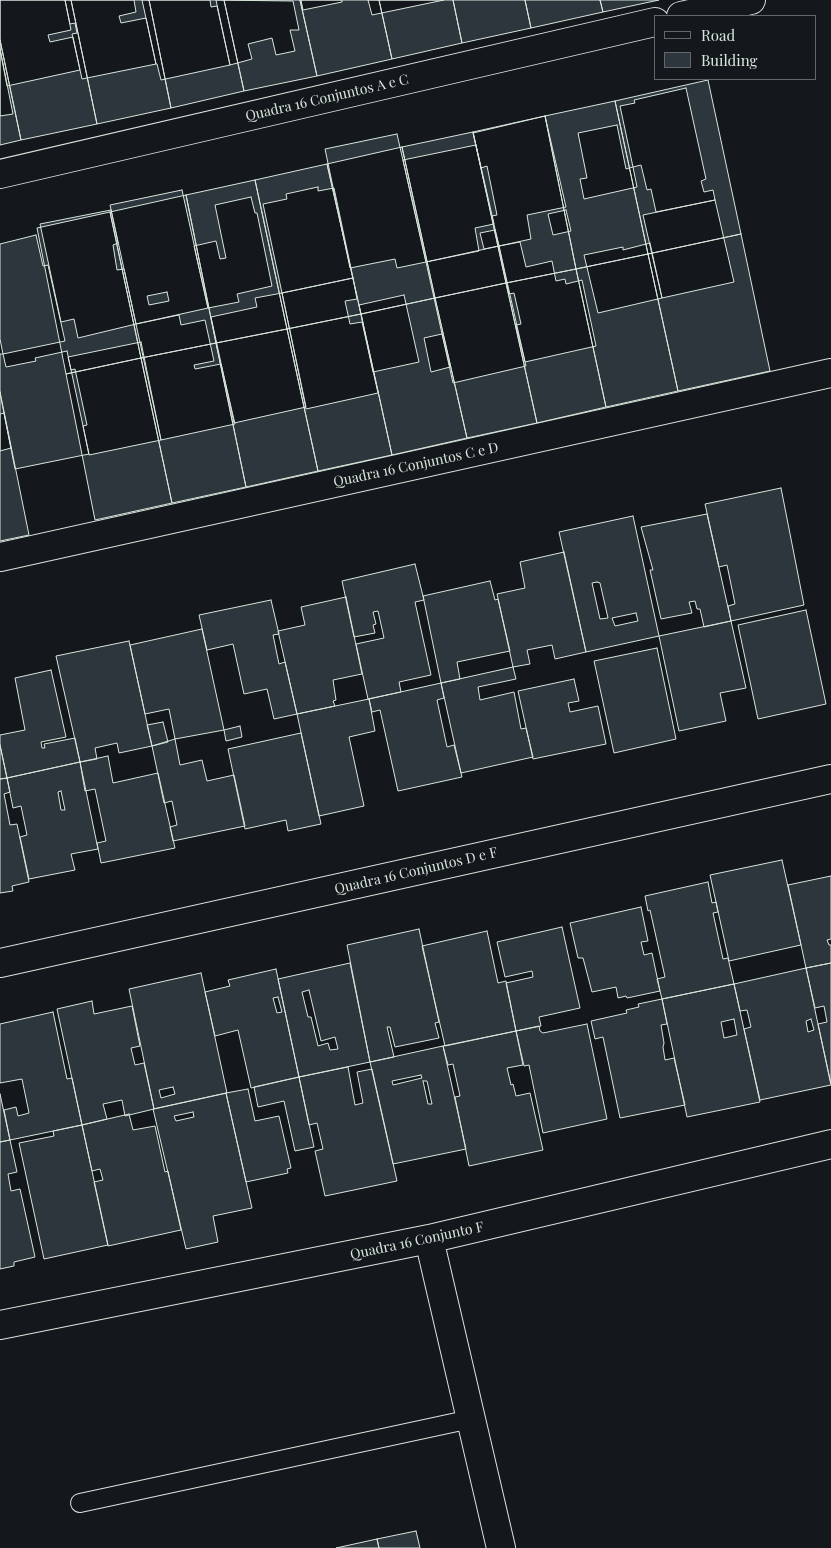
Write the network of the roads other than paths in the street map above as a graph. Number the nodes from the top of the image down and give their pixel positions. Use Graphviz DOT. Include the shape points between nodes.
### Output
graph roads {
  1 [pos="751,0"];
  2 [pos="685,15"];
  3 [pos="654,22"];
  4 [pos="0,174"];
  5 [pos="831,373"];
  6 [pos="0,556"];
  7 [pos="831,779"];
  8 [pos="0,964"];
  9 [pos="831,1144"];
  10 [pos="429,1239"];
  11 [pos="0,1325"];
  12 [pos="471,1419"];
  13 [pos="80,1503"];
  14 [pos="501,1548"];
  1 -- 2 [label="street"];
  3 -- 4 [label="street, Quadra 16 Conjuntos A e C"];
  5 -- 6 [label="street, Quadra 16 Conjuntos C e D"];
  7 -- 8 [label="street, Quadra 16 Conjuntos D e F"];
  9 -- 10 [label="street, Quadra 16 Conjunto F"];
  10 -- 11 [label="street, Quadra 16 Conjunto F"];
  10 -- 12 [label="street"];
  12 -- 13 [label="lane"];
  12 -- 14 [label="street"];
}
